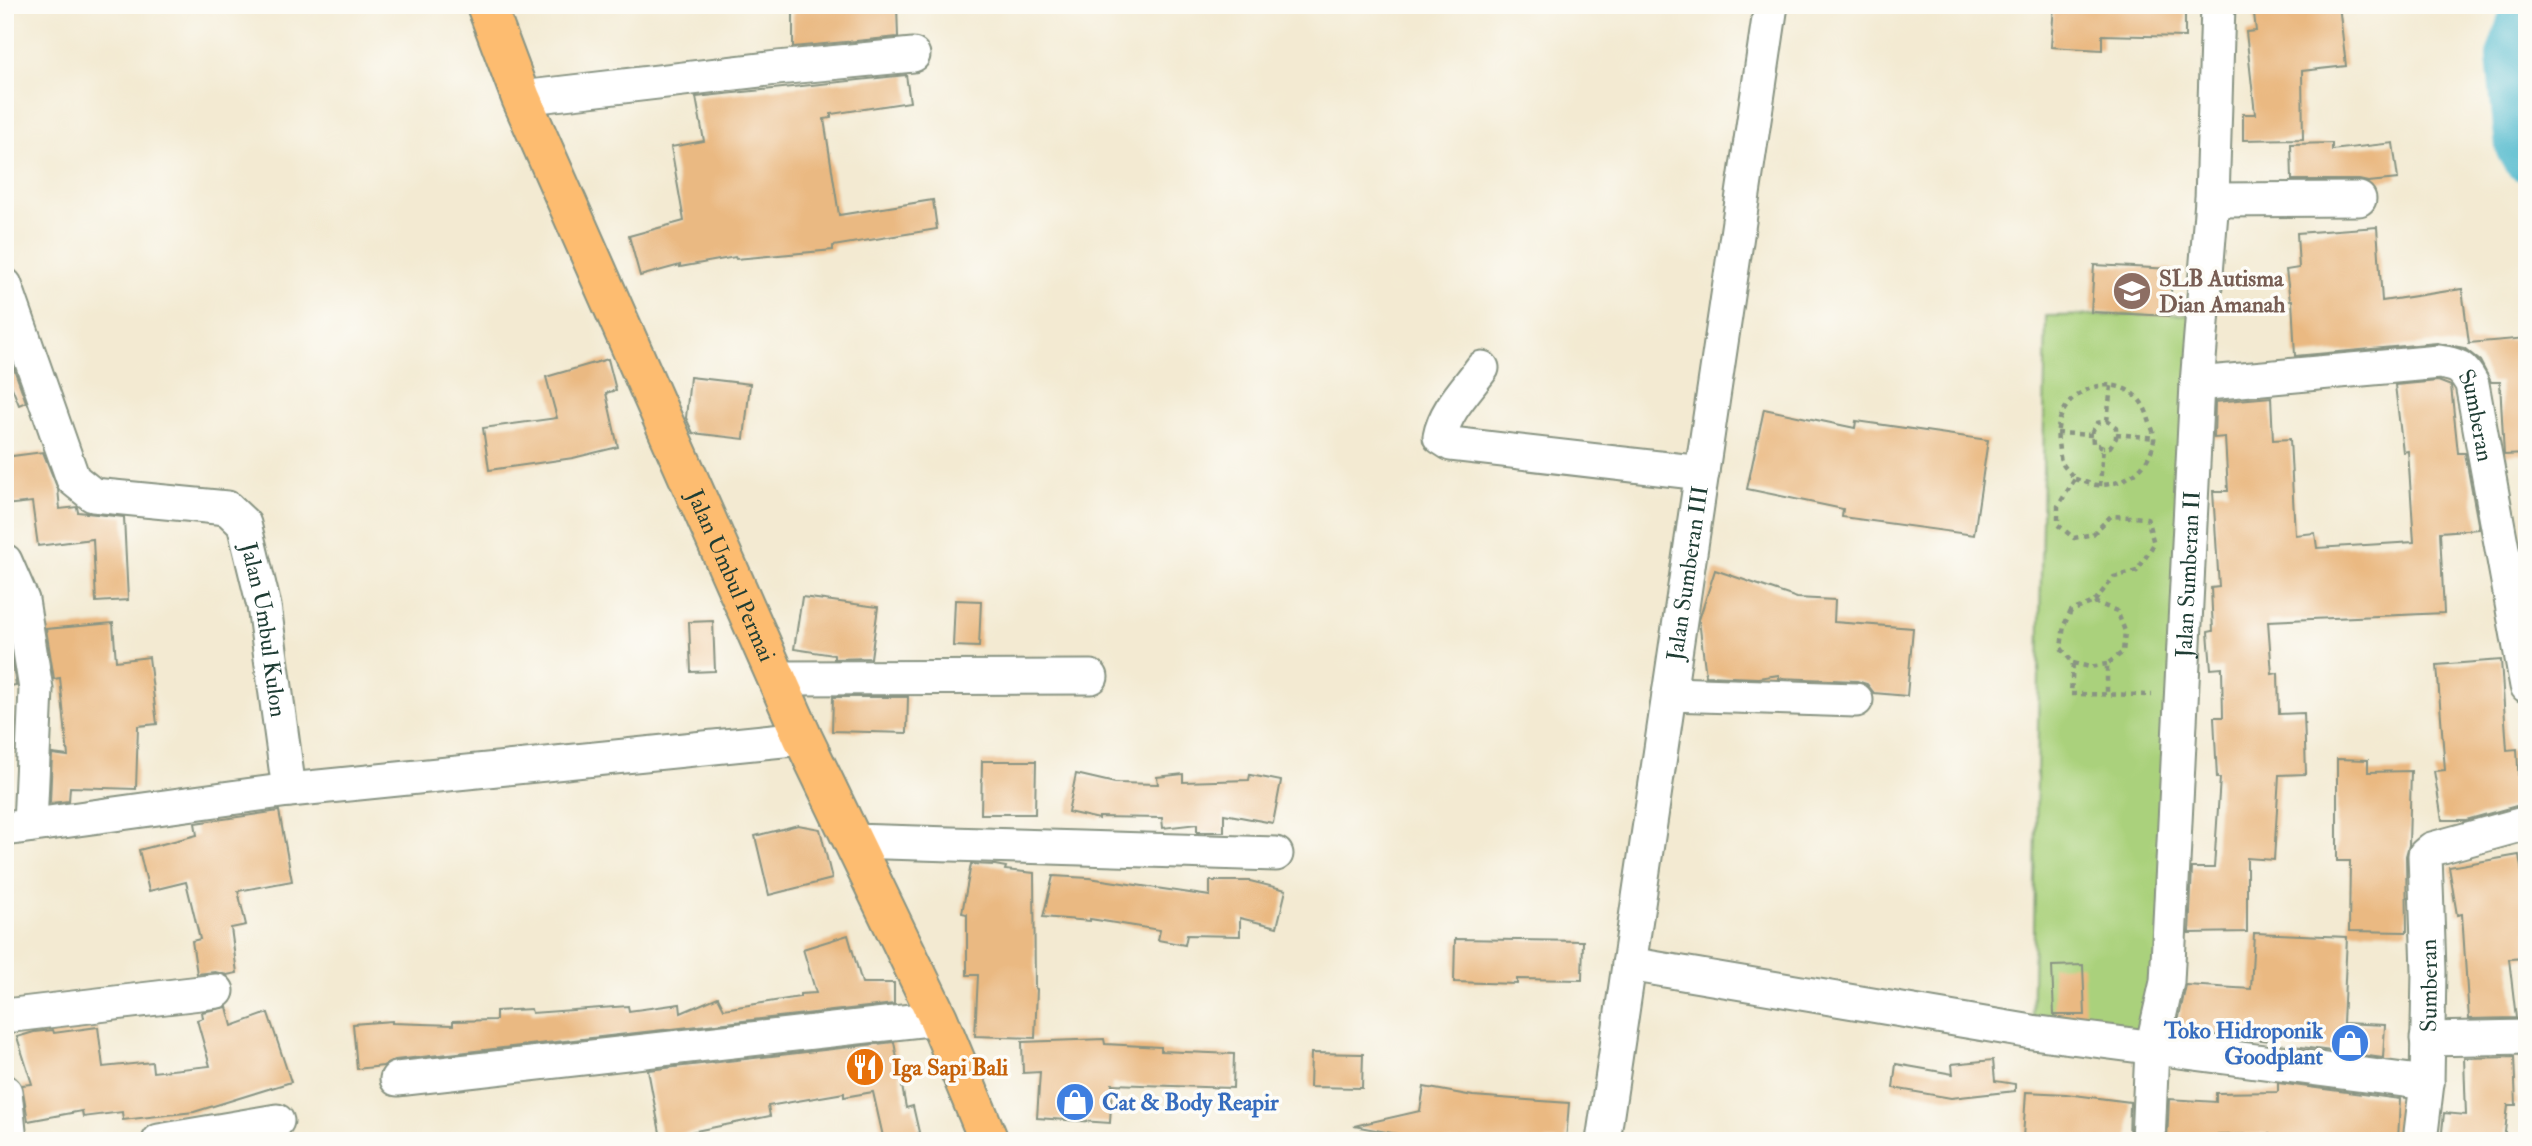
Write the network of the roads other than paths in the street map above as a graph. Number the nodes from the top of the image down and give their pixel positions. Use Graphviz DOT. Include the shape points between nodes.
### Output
graph roads {
  1 [pos="486,5"];
  2 [pos="1771,5"];
  3 [pos="2218,5"];
  4 [pos="913,55"];
  5 [pos="521,98"];
  6 [pos="2359,199"];
  7 [pos="2213,200"];
  8 [pos="5,285"];
  9 [pos="1482,368"];
  10 [pos="2197,384"];
  11 [pos="1702,473"];
  12 [pos="5,561"];
  13 [pos="1091,677"];
  14 [pos="776,678"];
  15 [pos="2527,686"];
  16 [pos="1669,694"];
  17 [pos="1856,700"];
  18 [pos="803,738"];
  19 [pos="289,790"];
  20 [pos="2527,823"];
  21 [pos="18,827"];
  22 [pos="852,841"];
  23 [pos="1276,853"];
  24 [pos="1629,964"];
  25 [pos="217,991"];
  26 [pos="5,1016"];
  27 [pos="937,1018"];
  28 [pos="2527,1037"];
  29 [pos="2427,1039"];
  30 [pos="2152,1048"];
  31 [pos="397,1080"];
  32 [pos="2427,1083"];
  33 [pos="5,1092"];
  34 [pos="277,1121"];
  35 [pos="10,1141"];
  36 [pos="159,1141"];
  37 [pos="989,1141"];
  38 [pos="1603,1141"];
  39 [pos="2148,1141"];
  40 [pos="2420,1141"];
  1 -- 5 [label="main road, Jalan Umbul Permai"];
  2 -- 11 [label="street, Jalan Sumberan III"];
  3 -- 7 [label="street, Jalan Sumberan II"];
  4 -- 5 [label="street"];
  5 -- 14 [label="main road, Jalan Umbul Permai"];
  6 -- 7 [label="street"];
  7 -- 10 [label="street, Jalan Sumberan II"];
  8 -- 19 [label="street, Jalan Umbul Kulon" via="73,479 93,495 228,508 244,524 264,606"];
  9 -- 11 [label="street" via="1443,425 1440,436 1451,444"];
  10 -- 15 [label="street, Sumberan" via="2439,362 2457,365 2472,384"];
  10 -- 30 [label="street, Jalan Sumberan II" via="2167,982"];
  11 -- 16 [label="street, Jalan Sumberan III"];
  12 -- 21 [label="street" via="22,600 36,689"];
  13 -- 14 [label="street"];
  14 -- 18 [label="main road, Jalan Umbul Permai"];
  16 -- 17 [label="street"];
  16 -- 24 [label="street, Jalan Sumberan III"];
  18 -- 19 [label="street"];
  18 -- 22 [label="main road, Jalan Umbul Permai"];
  19 -- 21 [label="street"];
  20 -- 29 [label="street, Sumberan" via="2432,849 2425,855"];
  22 -- 23 [label="street"];
  22 -- 27 [label="main road, Jalan Umbul Permai"];
  24 -- 30 [label="street"];
  24 -- 38 [label="street, Jalan Sumberan III"];
  25 -- 26 [label="street"];
  27 -- 31 [label="street"];
  27 -- 37 [label="main road, Jalan Umbul Permai"];
  28 -- 29 [label="street"];
  29 -- 32 [label="street, Sumberan"];
  30 -- 32 [label="street"];
  30 -- 39 [label="street, Jalan Sumberan II"];
  32 -- 40 [label="street, Sumberan"];
  33 -- 35 [label="street"];
  34 -- 36 [label="street"];
}
